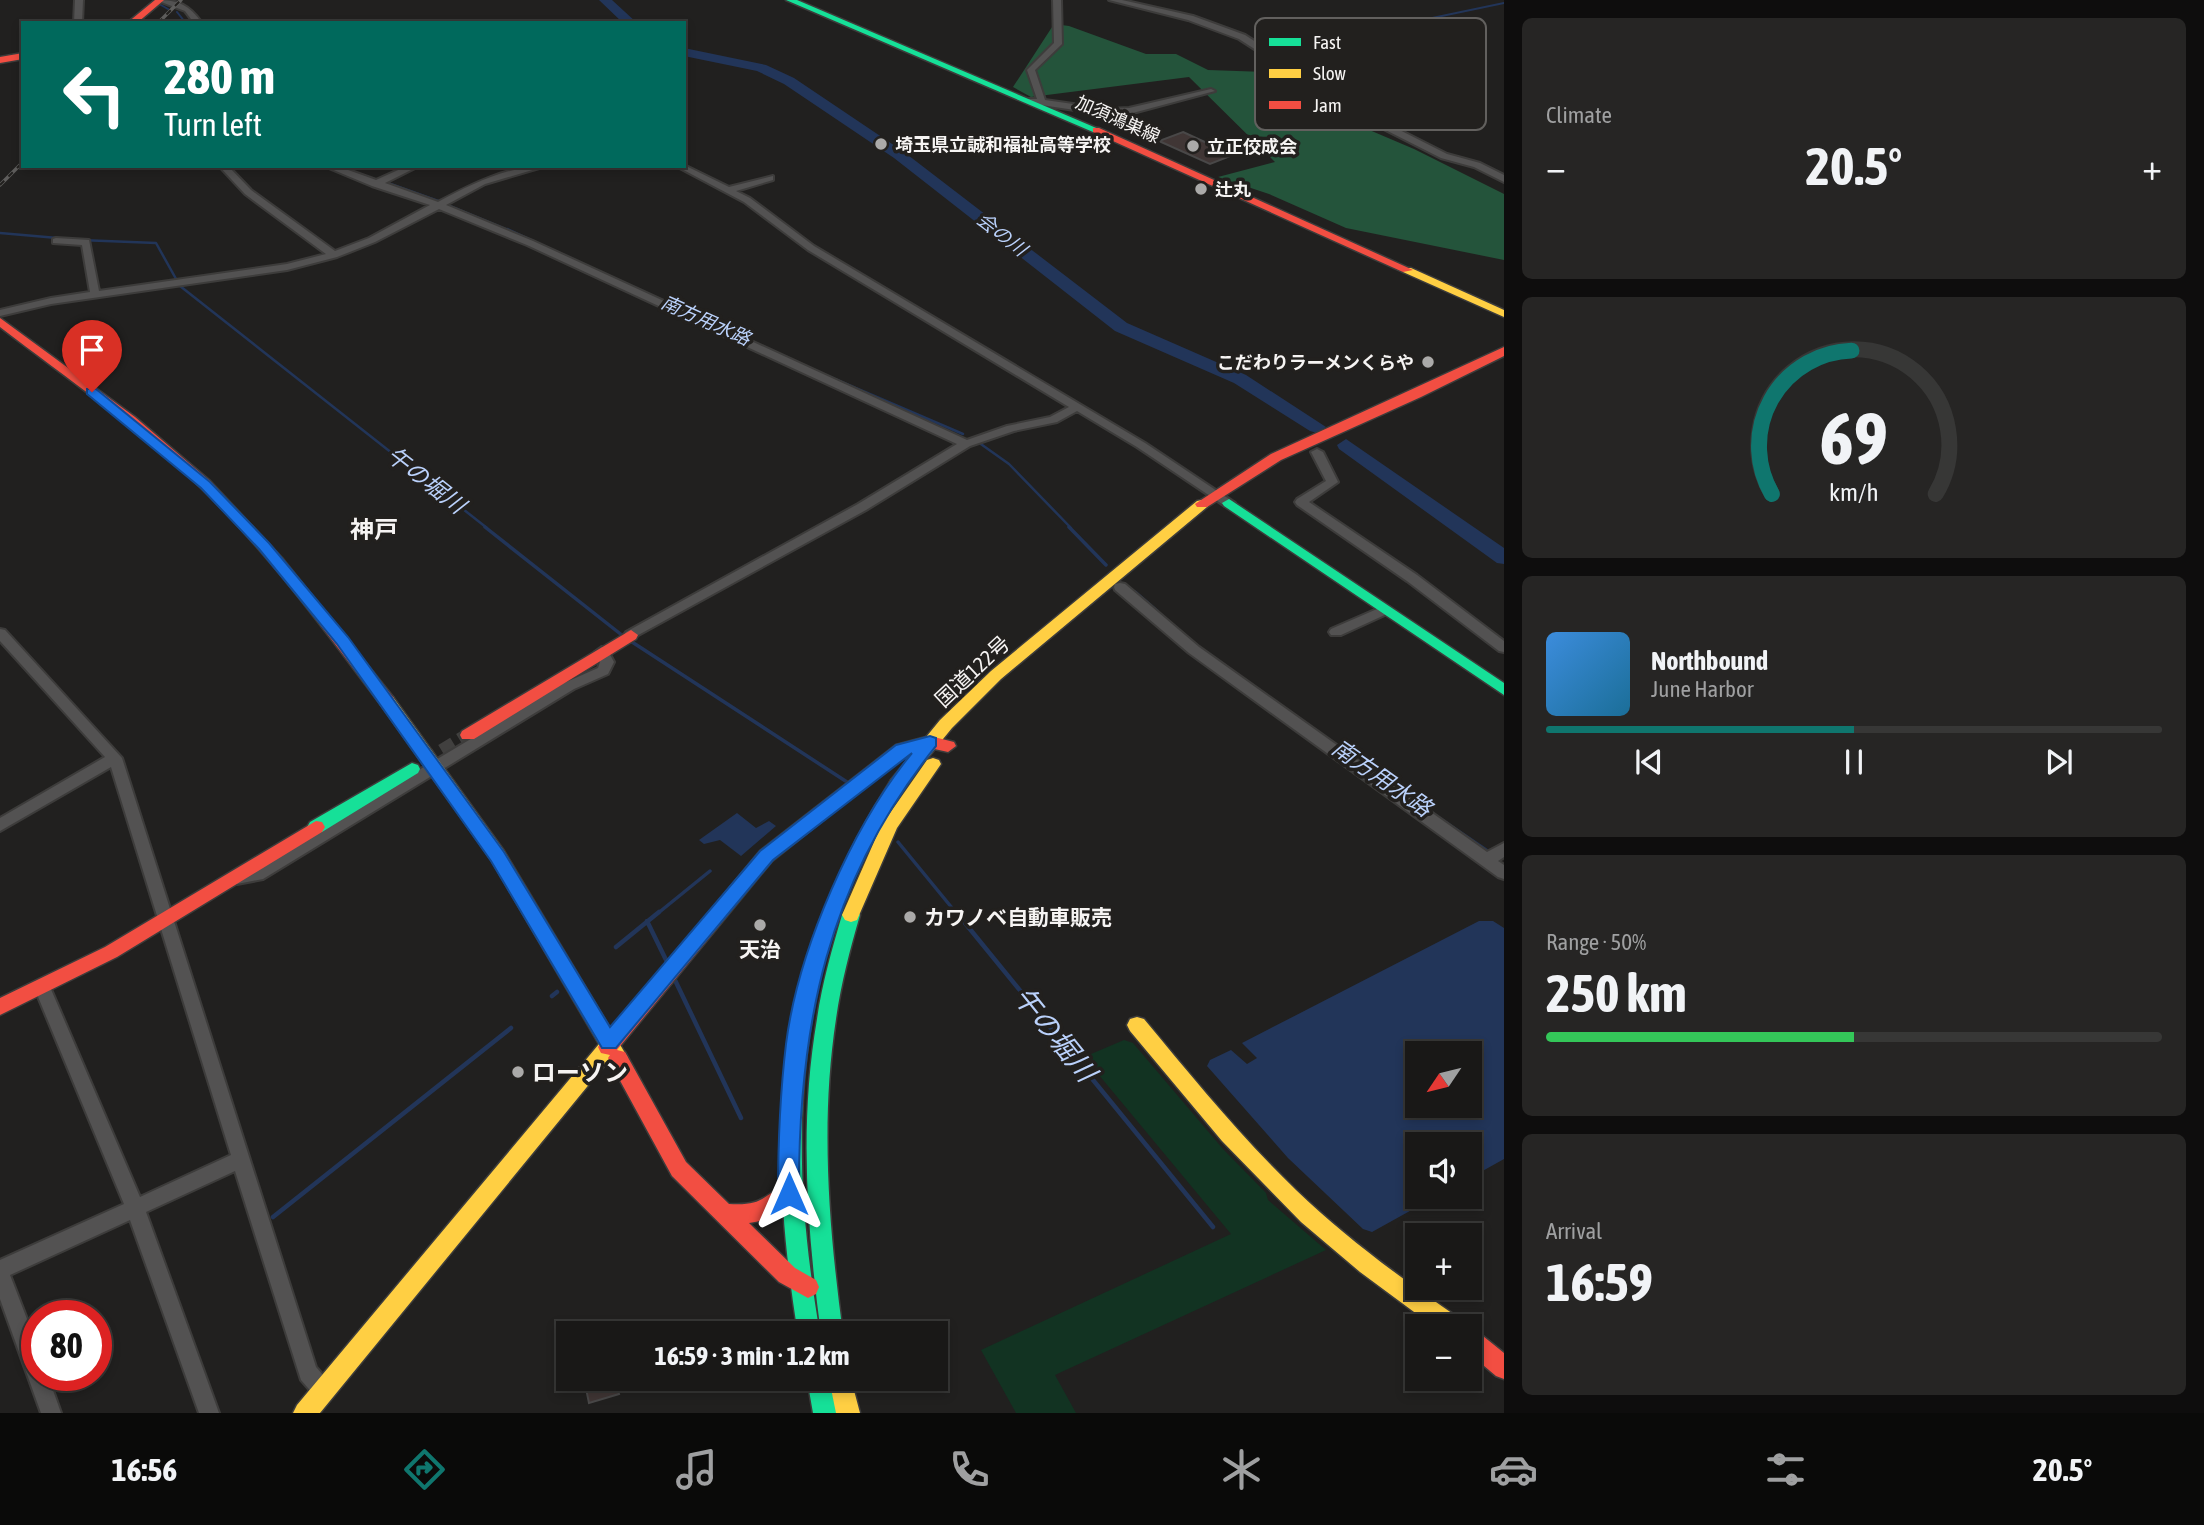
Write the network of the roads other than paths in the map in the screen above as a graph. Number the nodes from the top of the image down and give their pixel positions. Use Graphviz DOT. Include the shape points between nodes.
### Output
graph roads {
  1 [pos="79,0"];
  2 [pos="790,0"];
  3 [pos="1057,0"];
  4 [pos="1113,0"];
  5 [pos="156,2"];
  6 [pos="78,21"];
  7 [pos="133,21"];
  8 [pos="197,21"];
  9 [pos="1255,45"];
  10 [pos="21,55"];
  11 [pos="0,60"];
  12 [pos="1211,91"];
  13 [pos="1036,101"];
  14 [pos="1393,130"];
  15 [pos="225,168"];
  16 [pos="333,168"];
  17 [pos="411,168"];
  18 [pos="492,168"];
  19 [pos="532,168"];
  20 [pos="684,168"];
  21 [pos="502,174"];
  22 [pos="770,178"];
  23 [pos="1504,179"];
  24 [pos="375,184"];
  25 [pos="729,190"];
  26 [pos="438,205"];
  27 [pos="56,241"];
  28 [pos="334,255"];
  29 [pos="95,295"];
  30 [pos="0,313"];
  31 [pos="1504,314"];
  32 [pos="0,321"];
  33 [pos="1504,351"];
  34 [pos="1504,365"];
  35 [pos="1076,407"];
  36 [pos="966,444"];
  37 [pos="1317,452"];
  38 [pos="1223,499"];
  39 [pos="1120,587"];
  40 [pos="1384,610"];
  41 [pos="1336,632"];
  42 [pos="0,633"];
  43 [pos="631,635"];
  44 [pos="1504,648"];
  45 [pos="602,652"];
  46 [pos="1504,690"];
  47 [pos="468,735"];
  48 [pos="930,742"];
  49 [pos="948,746"];
  50 [pos="116,758"];
  51 [pos="435,767"];
  52 [pos="412,769"];
  53 [pos="0,825"];
  54 [pos="1504,849"];
  55 [pos="1487,860"];
  56 [pos="1504,873"];
  57 [pos="237,878"];
  58 [pos="165,920"];
  59 [pos="43,987"];
  60 [pos="0,1007"];
  61 [pos="1137,1025"];
  62 [pos="609,1042"];
  63 [pos="242,1159"];
  64 [pos="789,1194"];
  65 [pos="135,1208"];
  66 [pos="722,1213"];
  67 [pos="0,1272"];
  68 [pos="799,1284"];
  69 [pos="824,1289"];
  70 [pos="1434,1314"];
  71 [pos="806,1321"];
  72 [pos="830,1321"];
  73 [pos="21,1330"];
  74 [pos="1482,1350"];
  75 [pos="1504,1368"];
  76 [pos="322,1390"];
  77 [pos="43,1391"];
  78 [pos="820,1391"];
  79 [pos="843,1391"];
  80 [pos="51,1413"];
  81 [pos="209,1413"];
  82 [pos="305,1413"];
  83 [pos="825,1413"];
  84 [pos="848,1413"];
  1 -- 6 [label="street"];
  2 -- 13 [label="main road, 加須鴻巣線"];
  3 -- 13 [label="street" via="1058,44 1031,70"];
  4 -- 9 [label="street" via="1190,18"];
  5 -- 7 [label="main road"];
  5 -- 8 [label="street" via="188,9"];
  10 -- 11 [label="main road"];
  12 -- 13 [label="street" via="1129,111"];
  13 -- 31 [label="main road, 加須鴻巣線"];
  14 -- 23 [label="street"];
  15 -- 28 [label="street" via="248,192"];
  16 -- 24 [label="street"];
  17 -- 24 [label="street"];
  18 -- 21 [label="street"];
  19 -- 21 [label="street"];
  20 -- 25 [label="street"];
  21 -- 26 [label="street"];
  22 -- 25 [label="street"];
  24 -- 26 [label="street"];
  25 -- 35 [label="street" via="819,253"];
  26 -- 28 [label="street"];
  26 -- 36 [label="street"];
  27 -- 29 [label="street" via="86,242"];
  28 -- 29 [label="street" via="287,267"];
  29 -- 30 [label="street"];
  32 -- 51 [label="main road" via="205,485 300,588"];
  33 -- 38 [label="main road, 国道122号" via="1267,461"];
  34 -- 37 [label="main road, 国道122号"];
  35 -- 36 [label="street" via="1053,420"];
  35 -- 38 [label="street"];
  36 -- 43 [label="street"];
  37 -- 38 [label="main road, 国道122号"];
  37 -- 44 [label="street" via="1332,482 1301,502"];
  38 -- 39 [label="main road, 国道122号"];
  38 -- 40 [label="main road"];
  38 -- 48 [label="main road, 国道122号" via="1066,614 969,700"];
  39 -- 49 [label="main road, 国道122号" via="983,706"];
  39 -- 55 [label="street" via="1194,650"];
  40 -- 41 [label="street"];
  40 -- 46 [label="main road"];
  42 -- 50 [label="street"];
  43 -- 45 [label="main road"];
  45 -- 47 [label="main road"];
  45 -- 51 [label="street" via="607,662 603,671 569,686"];
  48 -- 49 [label="main road"];
  48 -- 62 [label="main road" via="902,750 766,856"];
  48 -- 64 [label="main road, 国道122号" via="899,780 850,864 811,976 796,1042"];
  49 -- 69 [label="main road, 国道122号" via="916,786 868,869 830,986 819,1055 814,1139"];
  50 -- 53 [label="street"];
  50 -- 58 [label="street"];
  51 -- 57 [label="street" via="257,875"];
  51 -- 62 [label="main road" via="498,856"];
  52 -- 57 [label="main road"];
  54 -- 55 [label="street"];
  55 -- 56 [label="street"];
  57 -- 58 [label="main road"];
  58 -- 59 [label="main road"];
  58 -- 63 [label="street"];
  59 -- 60 [label="main road"];
  59 -- 65 [label="street"];
  61 -- 70 [label="main road" via="1234,1141 1290,1198 1363,1264"];
  62 -- 66 [label="main road" via="679,1169"];
  62 -- 76 [label="main road"];
  63 -- 65 [label="street"];
  63 -- 76 [label="street" via="308,1373"];
  64 -- 66 [label="main road" via="762,1215"];
  64 -- 68 [label="main road, 国道122号"];
  65 -- 67 [label="street"];
  65 -- 81 [label="street"];
  66 -- 68 [label="main road"];
  67 -- 73 [label="street"];
  68 -- 69 [label="main road"];
  68 -- 71 [label="main road, 国道122号"];
  69 -- 72 [label="main road, 国道122号"];
  74 -- 75 [label="main road"];
  76 -- 82 [label="main road"];
  77 -- 80 [label="street"];
  78 -- 83 [label="main road"];
  79 -- 84 [label="main road"];
}
